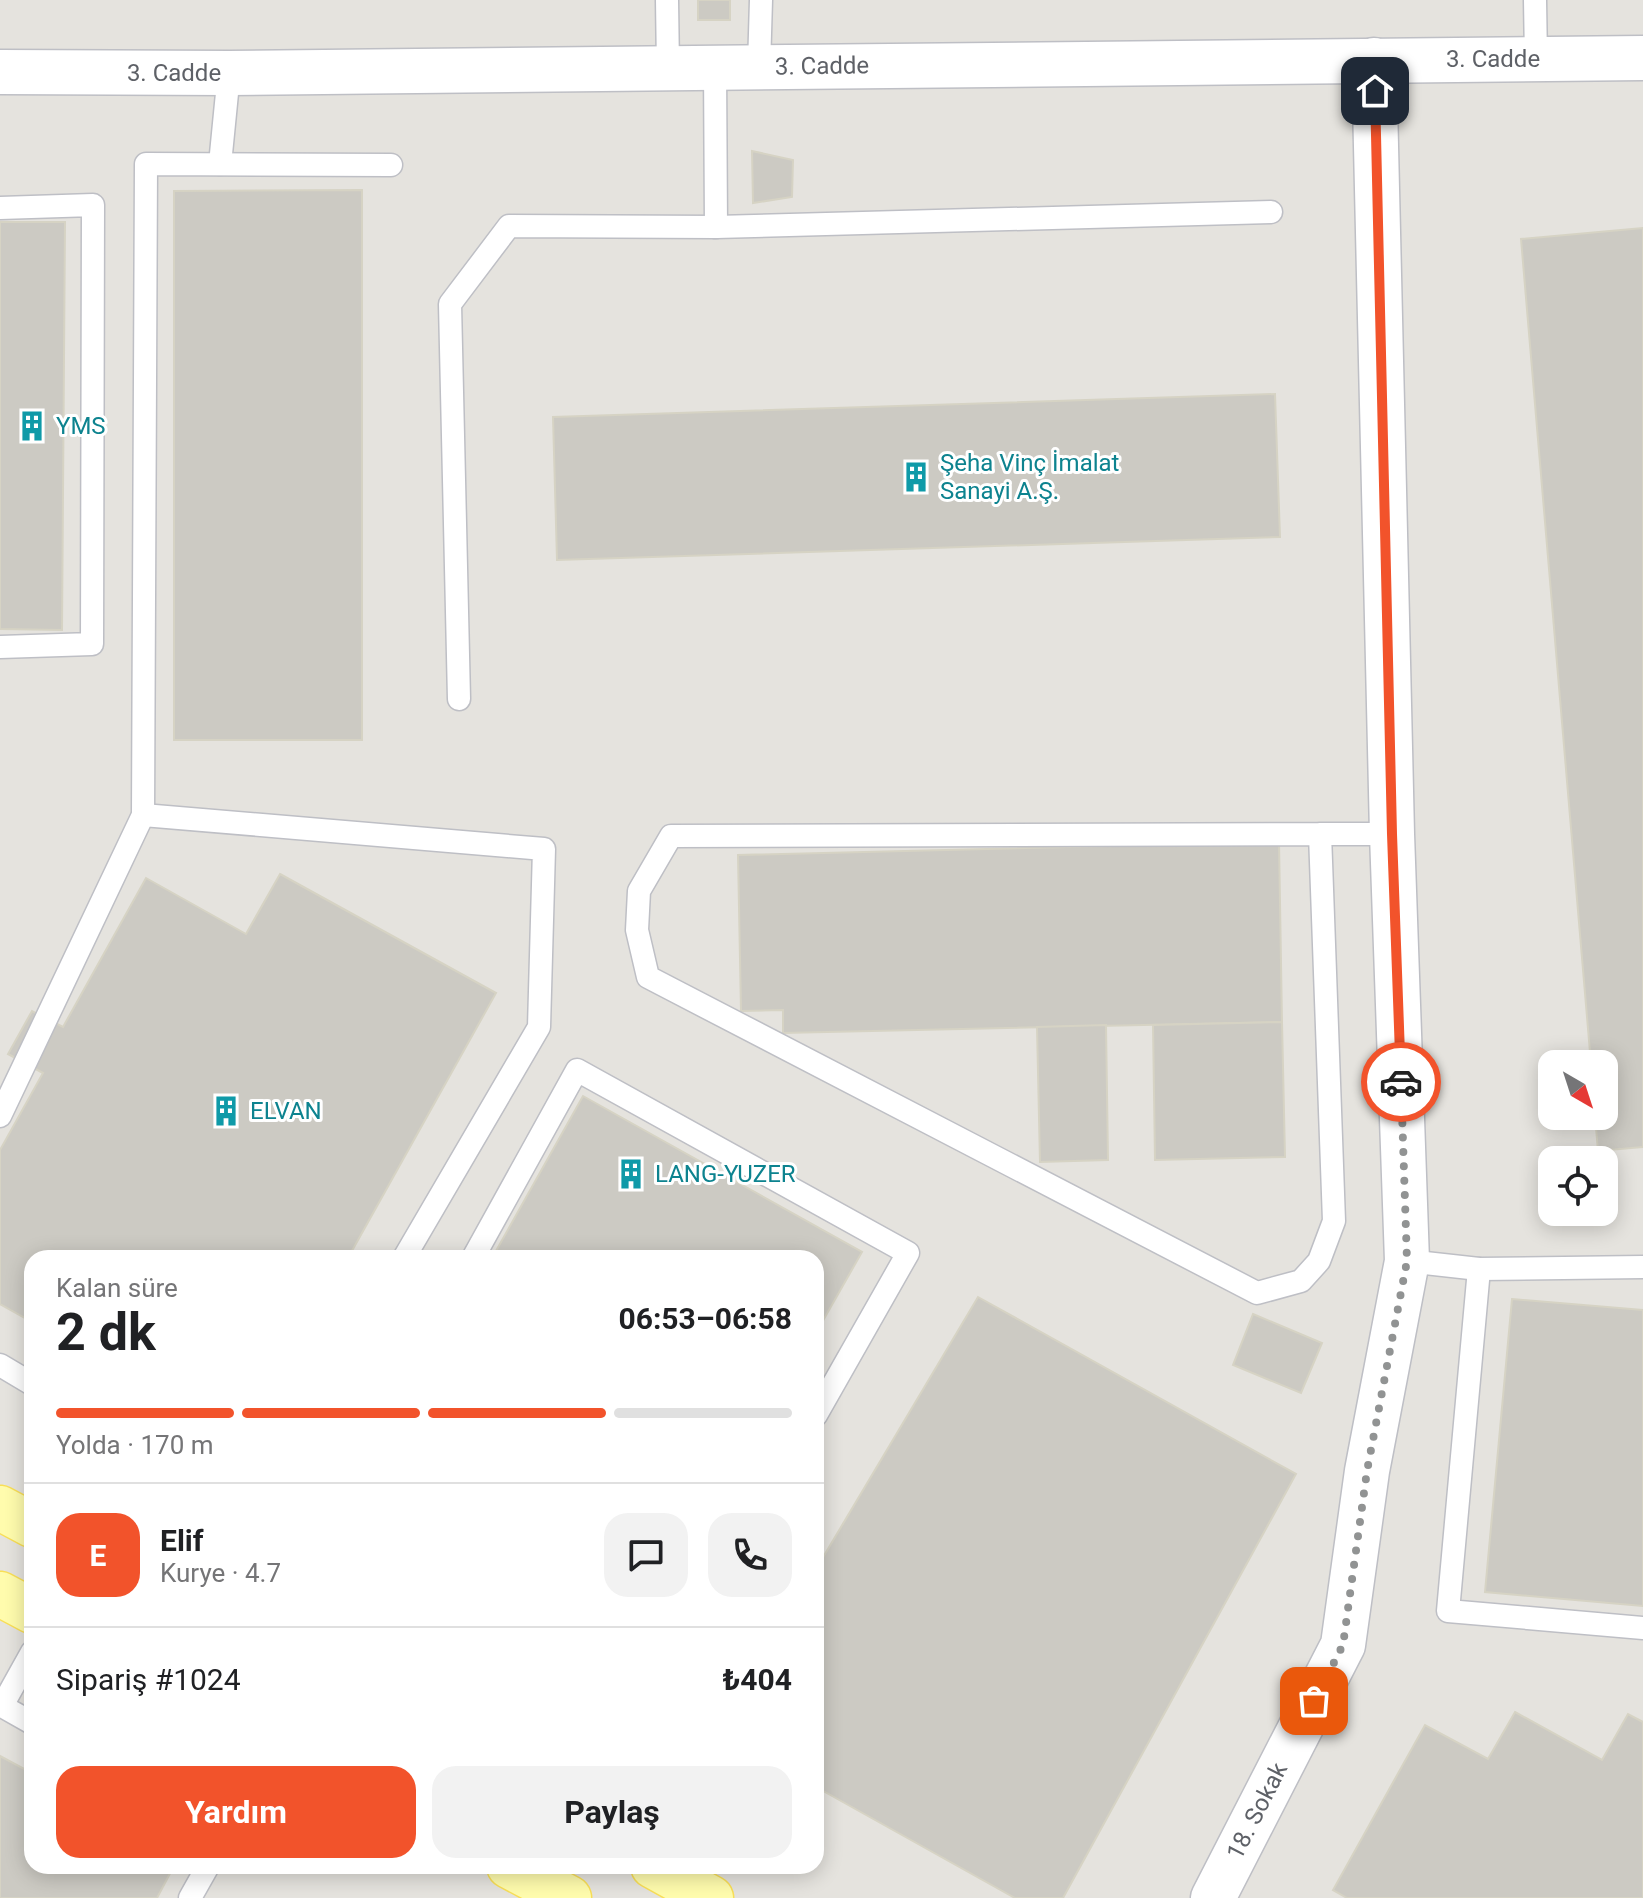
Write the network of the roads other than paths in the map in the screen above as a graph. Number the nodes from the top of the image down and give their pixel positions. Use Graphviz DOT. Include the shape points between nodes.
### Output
graph roads {
  1 [pos="667,0"];
  2 [pos="761,0"];
  3 [pos="1535,0"];
  4 [pos="1643,58"];
  5 [pos="1536,59"];
  6 [pos="1374,60"];
  7 [pos="715,67"];
  8 [pos="759,67"];
  9 [pos="668,68"];
  10 [pos="0,72"];
  11 [pos="229,73"];
  12 [pos="220,164"];
  13 [pos="391,165"];
  14 [pos="0,208"];
  15 [pos="1271,212"];
  16 [pos="716,227"];
  17 [pos="0,647"];
  18 [pos="459,699"];
  19 [pos="143,815"];
  20 [pos="1320,834"];
  21 [pos="1392,834"];
  22 [pos="0,1116"];
  23 [pos="409,1250"];
  24 [pos="477,1250"];
  25 [pos="1407,1261"];
  26 [pos="1643,1267"];
  27 [pos="1479,1269"];
  28 [pos="0,1365"];
  29 [pos="24,1379"];
  30 [pos="824,1401"];
  31 [pos="0,1508"];
  32 [pos="24,1521"];
  33 [pos="0,1594"];
  34 [pos="24,1607"];
  35 [pos="1643,1628"];
  36 [pos="24,1666"];
  37 [pos="1,1706"];
  38 [pos="24,1719"];
  39 [pos="204,1874"];
  40 [pos="524,1874"];
  41 [pos="668,1874"];
  42 [pos="190,1898"];
  43 [pos="569,1898"];
  44 [pos="711,1898"];
  45 [pos="1213,1898"];
  1 -- 9 [label="lane"];
  2 -- 8 [label="lane"];
  3 -- 5 [label="lane"];
  4 -- 5 [label="street, 3. Cadde"];
  5 -- 6 [label="street, 3. Cadde"];
  6 -- 8 [label="street, 3. Cadde"];
  6 -- 21 [label="street, 18. Sokak"];
  7 -- 8 [label="street, 3. Cadde"];
  7 -- 9 [label="street, 3. Cadde"];
  7 -- 16 [label="lane"];
  9 -- 11 [label="street, 3. Cadde"];
  10 -- 11 [label="street, 3. Cadde"];
  11 -- 12 [label="lane"];
  12 -- 13 [label="lane"];
  12 -- 19 [label="lane" via="146,164"];
  14 -- 17 [label="lane" via="93,205 92,644"];
  15 -- 16 [label="lane"];
  16 -- 18 [label="lane" via="509,226 450,304"];
  19 -- 22 [label="lane"];
  19 -- 23 [label="lane" via="544,849 539,1027"];
  20 -- 20 [label="lane" via="671,836 639,891 637,930 648,977 1257,1293 1301,1281 1319,1261 1334,1221"];
  20 -- 21 [label="lane"];
  21 -- 25 [label="street, 18. Sokak"];
  24 -- 30 [label="lane" via="577,1070 908,1253"];
  25 -- 27 [label="lane"];
  25 -- 45 [label="street, 18. Sokak" via="1367,1471 1343,1645"];
  26 -- 27 [label="lane"];
  27 -- 35 [label="lane" via="1448,1611"];
  28 -- 29 [label="lane"];
  31 -- 32 [label="main road"];
  33 -- 34 [label="main road"];
  36 -- 37 [label="lane"];
  37 -- 38 [label="lane"];
  39 -- 42 [label="lane"];
  40 -- 43 [label="main road"];
  41 -- 44 [label="main road"];
}
